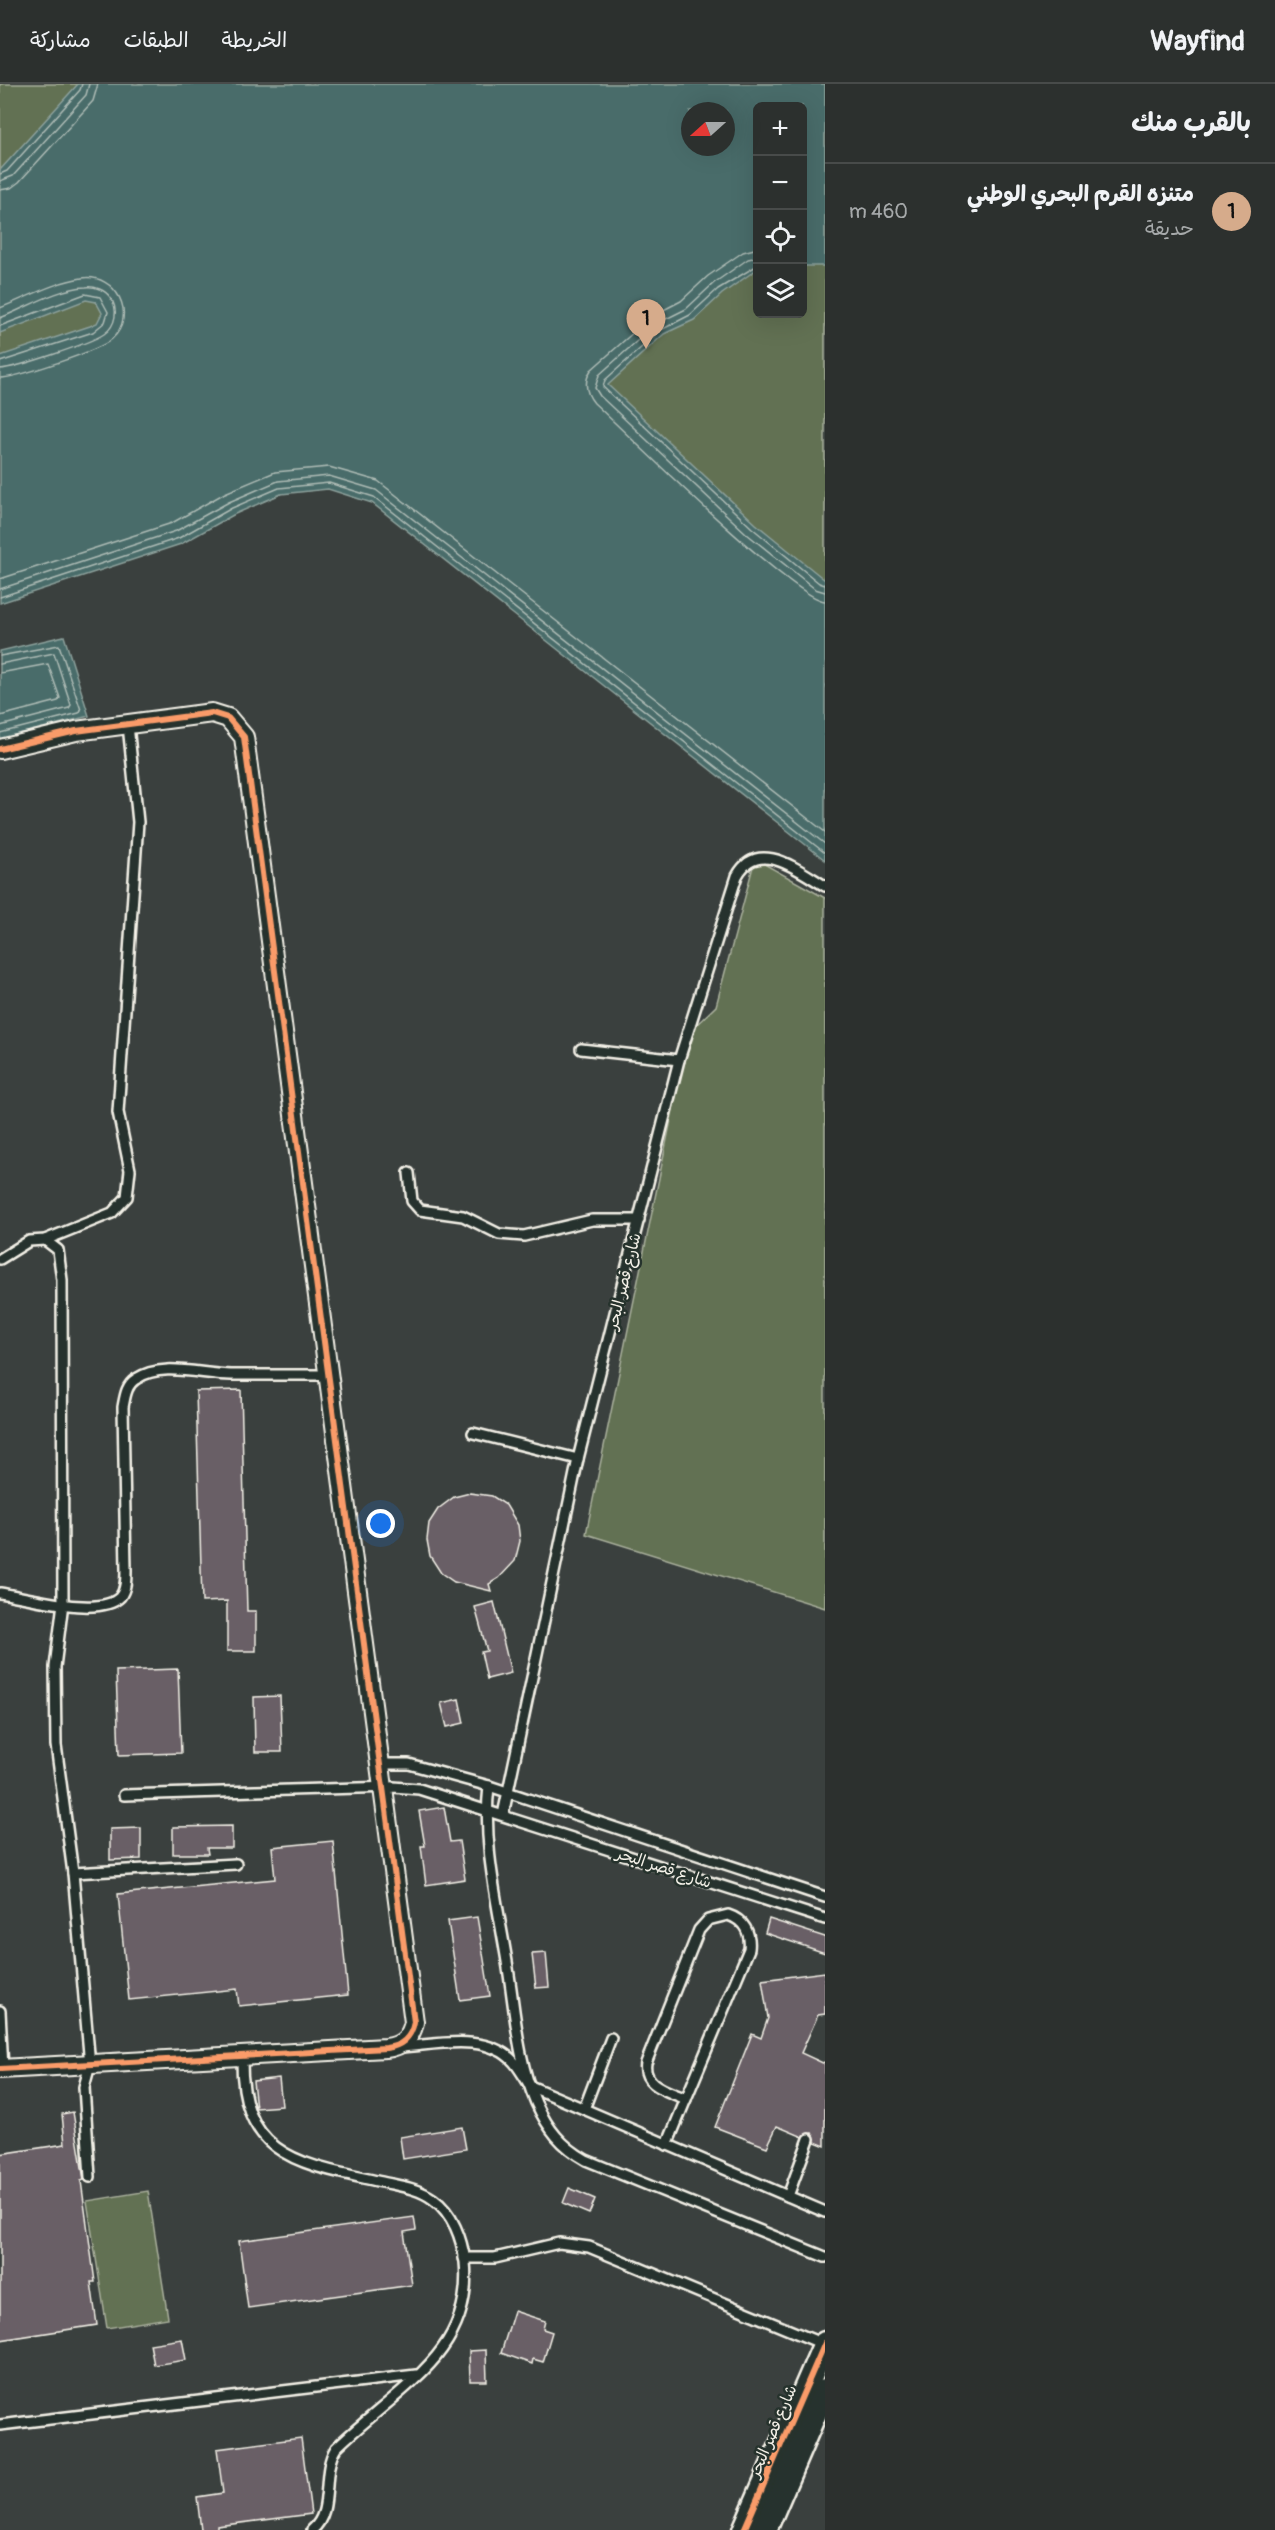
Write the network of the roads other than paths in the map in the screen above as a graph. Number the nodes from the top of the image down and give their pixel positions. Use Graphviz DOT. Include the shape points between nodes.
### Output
graph roads {
  1 [pos="128,725"];
  2 [pos="0,750"];
  3 [pos="825,886"];
  4 [pos="581,1049"];
  5 [pos="679,1060"];
  6 [pos="409,1173"];
  7 [pos="639,1220"];
  8 [pos="45,1240"];
  9 [pos="0,1259"];
  10 [pos="329,1375"];
  11 [pos="473,1433"];
  12 [pos="578,1459"];
  13 [pos="0,1593"];
  14 [pos="63,1603"];
  15 [pos="382,1764"];
  16 [pos="489,1786"];
  17 [pos="384,1787"];
  18 [pos="507,1792"];
  19 [pos="124,1795"];
  20 [pos="487,1812"];
  21 [pos="503,1815"];
  22 [pos="236,1864"];
  23 [pos="74,1873"];
  24 [pos="825,1897"];
  25 [pos="822,1918"];
  26 [pos="0,2011"];
  27 [pos="611,2038"];
  28 [pos="394,2047"];
  29 [pos="242,2056"];
  30 [pos="90,2065"];
  31 [pos="2,2069"];
  32 [pos="530,2086"];
  33 [pos="686,2099"];
  34 [pos="584,2109"];
  35 [pos="809,2139"];
  36 [pos="668,2145"];
  37 [pos="90,2177"];
  38 [pos="788,2196"];
  39 [pos="825,2212"];
  40 [pos="825,2257"];
  41 [pos="464,2258"];
  42 [pos="825,2344"];
  43 [pos="416,2375"];
  44 [pos="825,2390"];
  45 [pos="0,2425"];
  46 [pos="312,2530"];
  47 [pos="744,2530"];
  48 [pos="765,2530"];
  1 -- 2 [label="street" via="58,734"];
  1 -- 8 [label="lane" via="138,822 118,1112 130,1170 127,1197 112,1214"];
  1 -- 10 [label="street" via="212,713 228,718 244,737"];
  3 -- 5 [label="lane, شارع قصر البحر" via="771,857 753,859 743,866"];
  4 -- 5 [label="lane"];
  5 -- 7 [label="lane, شارع قصر البحر"];
  6 -- 7 [label="lane" via="412,1201 420,1210 463,1216 499,1234 524,1236 592,1220"];
  7 -- 12 [label="lane, شارع قصر البحر"];
  8 -- 9 [label="lane" via="29,1240"];
  8 -- 14 [label="lane" via="58,1250 62,1280"];
  10 -- 14 [label="lane" via="228,1375 167,1370 134,1379 126,1390 123,1407 125,1587 114,1601 95,1607"];
  10 -- 15 [label="street"];
  11 -- 12 [label="lane"];
  12 -- 18 [label="lane, شارع قصر البحر"];
  13 -- 14 [label="lane"];
  14 -- 23 [label="lane" via="56,1667 56,1745"];
  15 -- 16 [label="lane, شارع قصر البحر" via="409,1764"];
  15 -- 17 [label="street"];
  16 -- 18 [label="lane, شارع قصر البحر"];
  16 -- 20 [label="lane"];
  17 -- 19 [label="lane, شارع قصر البحر"];
  17 -- 20 [label="lane, شارع قصر البحر" via="427,1791"];
  17 -- 28 [label="street" via="414,2022 408,2038"];
  18 -- 21 [label="lane, شارع قصر البحر"];
  18 -- 24 [label="lane, شارع قصر البحر"];
  20 -- 21 [label="lane, شارع قصر البحر"];
  20 -- 32 [label="lane" via="519,2039"];
  21 -- 25 [label="lane, شارع قصر البحر"];
  22 -- 23 [label="lane"];
  23 -- 30 [label="lane"];
  24 -- 25 [label="lane"];
  26 -- 31 [label="lane"];
  27 -- 34 [label="lane"];
  28 -- 29 [label="street"];
  28 -- 32 [label="lane" via="469,2043 491,2046 513,2061"];
  29 -- 30 [label="street"];
  29 -- 41 [label="lane" via="247,2104 258,2128 271,2143 310,2167 426,2194 449,2215"];
  30 -- 31 [label="street"];
  30 -- 37 [label="lane" via="84,2087"];
  32 -- 34 [label="lane"];
  32 -- 40 [label="lane" via="551,2131 572,2153"];
  33 -- 33 [label="lane" via="749,1949 746,1927 728,1915 714,1916 699,1930 646,2062 646,2074 652,2083"];
  33 -- 36 [label="lane"];
  34 -- 36 [label="lane"];
  35 -- 38 [label="lane"];
  36 -- 38 [label="lane"];
  38 -- 39 [label="lane"];
  41 -- 42 [label="lane" via="502,2257 559,2243 589,2247"];
  41 -- 43 [label="lane" via="465,2293 455,2327 441,2350"];
  42 -- 47 [label="street, شارع قصر البحر"];
  43 -- 45 [label="lane"];
  43 -- 46 [label="lane" via="336,2448 328,2464 323,2514"];
  44 -- 48 [label="street, شارع قصر البحر"];
}
